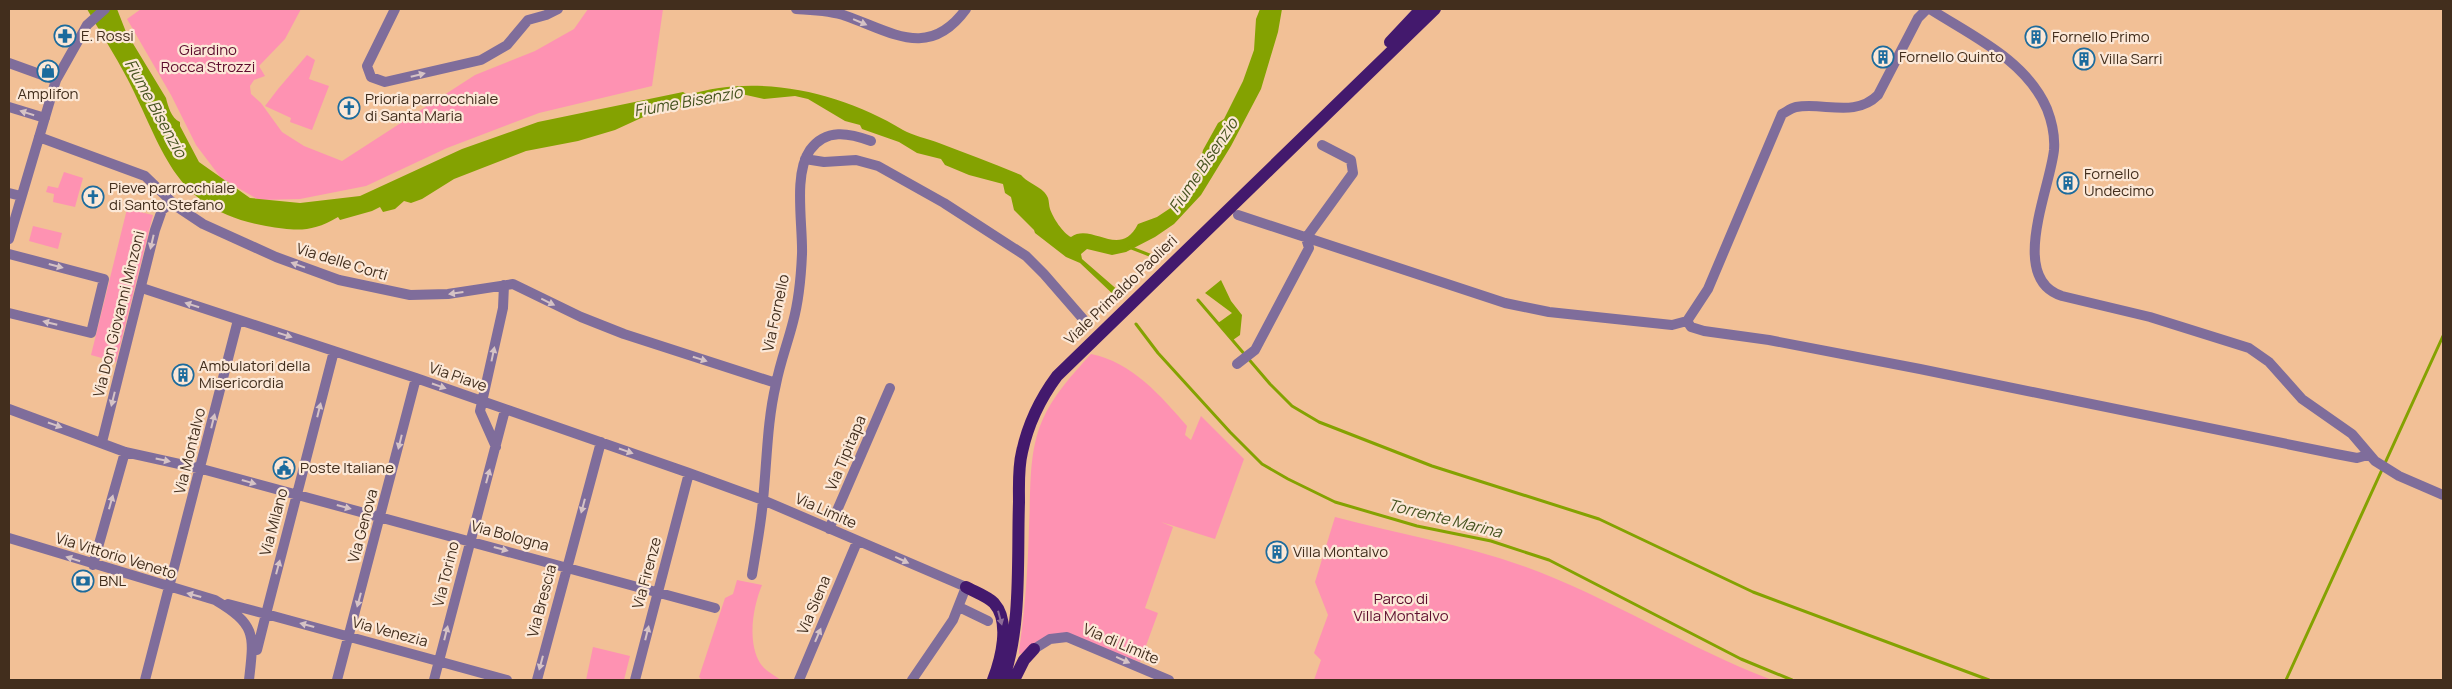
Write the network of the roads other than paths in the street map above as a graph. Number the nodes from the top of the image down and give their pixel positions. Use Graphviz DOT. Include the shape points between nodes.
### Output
graph roads {
  1 [pos="105,9"];
  2 [pos="395,9"];
  3 [pos="558,9"];
  4 [pos="796,9"];
  5 [pos="966,9"];
  6 [pos="1421,9"];
  7 [pos="1435,9"];
  8 [pos="1928,9"];
  9 [pos="816,10"];
  10 [pos="9,63"];
  11 [pos="1363,79"];
  12 [pos="56,80"];
  13 [pos="9,107"];
  14 [pos="45,118"];
  15 [pos="39,137"];
  16 [pos="871,141"];
  17 [pos="1322,145"];
  18 [pos="806,160"];
  19 [pos="9,192"];
  20 [pos="22,196"];
  21 [pos="176,206"];
  22 [pos="1238,215"];
  23 [pos="1306,238"];
  24 [pos="9,239"];
  25 [pos="9,254"];
  26 [pos="504,285"];
  27 [pos="142,288"];
  28 [pos="9,313"];
  29 [pos="238,320"];
  30 [pos="1084,320"];
  31 [pos="1686,321"];
  32 [pos="334,350"];
  33 [pos="1237,364"];
  34 [pos="416,378"];
  35 [pos="776,383"];
  36 [pos="890,388"];
  37 [pos="482,401"];
  38 [pos="9,409"];
  39 [pos="505,410"];
  40 [pos="102,442"];
  41 [pos="601,442"];
  42 [pos="496,447"];
  43 [pos="125,452"];
  44 [pos="2372,458"];
  45 [pos="202,469"];
  46 [pos="689,473"];
  47 [pos="297,495"];
  48 [pos="2443,495"];
  49 [pos="763,500"];
  50 [pos="381,517"];
  51 [pos="829,529"];
  52 [pos="9,538"];
  53 [pos="470,541"];
  54 [pos="857,542"];
  55 [pos="93,566"];
  56 [pos="567,566"];
  57 [pos="752,575"];
  58 [pos="170,588"];
  59 [pos="966,588"];
  60 [pos="658,592"];
  61 [pos="215,600"];
  62 [pos="959,607"];
  63 [pos="716,608"];
  64 [pos="266,614"];
  65 [pos="988,621"];
  66 [pos="349,636"];
  67 [pos="1034,649"];
  68 [pos="439,661"];
  69 [pos="145,680"];
  70 [pos="249,680"];
  71 [pos="337,680"];
  72 [pos="434,680"];
  73 [pos="507,680"];
  74 [pos="537,680"];
  75 [pos="635,680"];
  76 [pos="799,680"];
  77 [pos="912,680"];
  78 [pos="993,680"];
  79 [pos="1003,680"];
  80 [pos="1014,680"];
  81 [pos="1169,680"];
  1 -- 12 [label="street" via="88,25"];
  2 -- 3 [label="street, one-way" via="367,68 371,77 385,82 484,59 507,45 528,20"];
  4 -- 9 [label="street"];
  9 -- 5 [label="street, one-way" via="846,16 908,40 934,36"];
  6 -- 11 [label="main road" via="1384,49"];
  7 -- 11 [label="main road, Viale Primaldo Paolieri"];
  8 -- 31 [label="street" via="1918,18 1874,99 1852,108 1795,108 1782,114 1708,289"];
  8 -- 44 [label="street" via="2012,62 2031,82 2046,109 2052,126 2054,149 2035,242 2036,266 2043,286 2051,293 2150,317 2249,348 2269,362 2302,399 2352,434"];
  10 -- 12 [label="street"];
  11 -- 79 [label="main road, Viale Primaldo Paolieri" via="1057,376 1035,410 1022,453 1015,616 1011,654"];
  12 -- 14 [label="street"];
  14 -- 13 [label="street, one-way"];
  14 -- 15 [label="street"];
  15 -- 20 [label="street"];
  15 -- 21 [label="street, Via delle Corti" via="145,176"];
  16 -- 18 [label="street" via="844,133 826,136 810,149"];
  17 -- 23 [label="street" via="1351,160 1352,173"];
  18 -- 30 [label="street" via="856,160 878,166 944,203 1026,256"];
  18 -- 35 [label="street, Via Fornello" via="800,189 802,253 797,300"];
  19 -- 20 [label="street"];
  20 -- 24 [label="street"];
  26 -- 21 [label="street, Via delle Corti, one-way" via="430,296 360,286 246,244"];
  21 -- 27 [label="street, Via Don Giovanni Minzoni, one-way" via="162,210"];
  22 -- 23 [label="street"];
  23 -- 31 [label="street" via="1505,303 1549,312 1672,325"];
  23 -- 33 [label="street" via="1309,248 1255,350"];
  25 -- 28 [label="street, one-way" via="104,279 91,334"];
  26 -- 35 [label="street, Via delle Corti, one-way" via="514,284 624,334"];
  37 -- 26 [label="street, one-way" via="503,308"];
  29 -- 27 [label="street, Via Piave, one-way"];
  27 -- 40 [label="street, Via Don Giovanni Minzoni, one-way"];
  29 -- 32 [label="street, Via Piave, one-way"];
  45 -- 29 [label="street, Via Montalvo, one-way"];
  31 -- 44 [label="street" via="1691,327 1704,330 1911,367 2336,454"];
  32 -- 34 [label="street, Via Piave"];
  47 -- 32 [label="street, Via Milano, one-way"];
  34 -- 37 [label="street, Via Piave, one-way"];
  34 -- 50 [label="street, Via Genova, one-way"];
  35 -- 49 [label="street" via="767,437"];
  36 -- 51 [label="street, Via Tipitapa"];
  37 -- 39 [label="street, Via Piave"];
  37 -- 42 [label="street" via="480,412"];
  38 -- 40 [label="street, Via Bologna, one-way"];
  39 -- 41 [label="street, Via Piave"];
  39 -- 42 [label="street, Via Torino"];
  40 -- 43 [label="street, Via Bologna"];
  41 -- 46 [label="street, Via Piave, one-way"];
  41 -- 56 [label="street, Via Brescia, one-way"];
  53 -- 42 [label="street, Via Torino, one-way"];
  43 -- 45 [label="street, Via Bologna, one-way"];
  55 -- 43 [label="street, one-way"];
  44 -- 48 [label="street" via="2399,476"];
  45 -- 47 [label="street, Via Bologna, one-way"];
  45 -- 58 [label="street, Via Montalvo"];
  46 -- 49 [label="street, Via Piave"];
  46 -- 60 [label="street, Via Firenze"];
  47 -- 50 [label="street, Via Bologna, one-way"];
  64 -- 47 [label="street, Via Milano, one-way"];
  49 -- 51 [label="street, Via Limite"];
  49 -- 57 [label="street"];
  50 -- 53 [label="street, Via Bologna"];
  50 -- 66 [label="street, Via Genova, one-way"];
  51 -- 54 [label="street, Via Limite"];
  55 -- 52 [label="street, Via Vittorio Veneto, one-way"];
  53 -- 56 [label="street, Via Bologna, one-way"];
  68 -- 53 [label="street, Via Torino, one-way"];
  54 -- 59 [label="street, Via Limite, one-way"];
  76 -- 54 [label="street, Via Siena, one-way"];
  55 -- 58 [label="street, Via Vittorio Veneto"];
  56 -- 60 [label="street, Via Bologna"];
  56 -- 74 [label="street, Via Brescia, one-way"];
  61 -- 58 [label="street, Via Vittorio Veneto, one-way"];
  58 -- 69 [label="street, Via Montalvo"];
  59 -- 62 [label="street"];
  59 -- 78 [label="main road, one-way" via="992,601 1001,617 1002,645"];
  60 -- 63 [label="street, Via Bologna"];
  75 -- 60 [label="street, Via Firenze, one-way"];
  61 -- 64 [label="street, Via Vittorio Veneto"];
  61 -- 70 [label="street, Via Vittorio Veneto" via="239,616 251,634"];
  62 -- 65 [label="street"];
  62 -- 77 [label="street" via="954,620"];
  66 -- 64 [label="street, Via Venezia, one-way"];
  64 -- 70 [label="street, Via Vittorio Veneto"];
  66 -- 68 [label="street, Via Venezia"];
  66 -- 71 [label="street, Via Genova"];
  67 -- 80 [label="main road"];
  67 -- 81 [label="street, Via di Limite, one-way" via="1050,639 1066,637"];
  68 -- 72 [label="street, Via Torino"];
  68 -- 73 [label="street, Via Venezia"];
}
